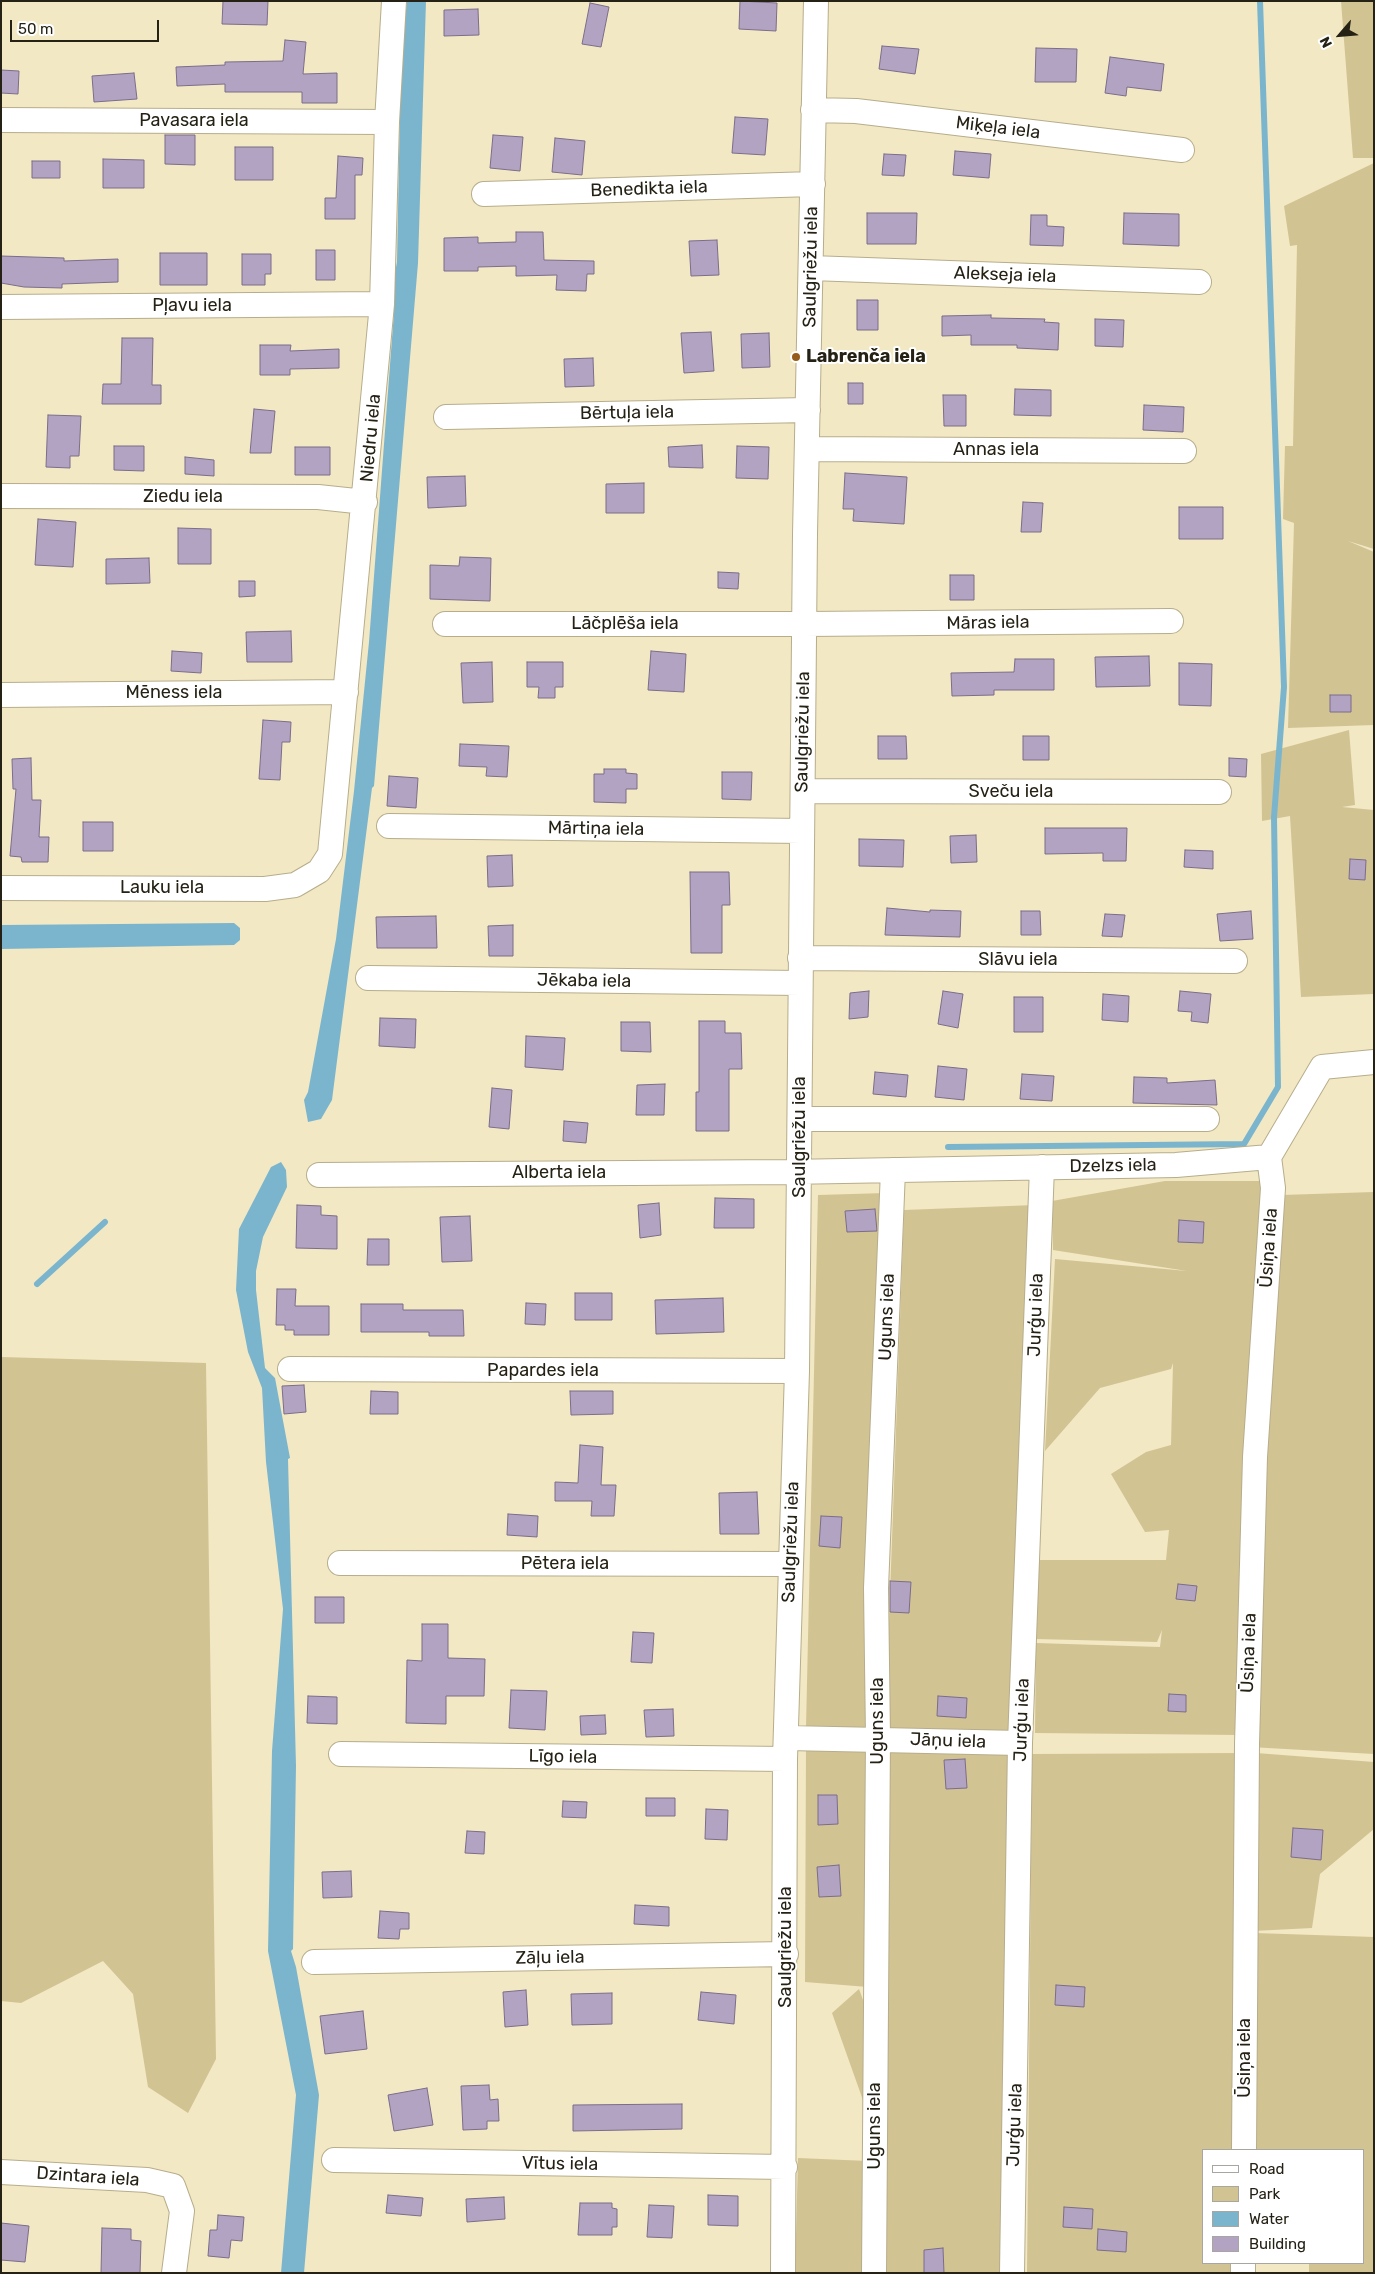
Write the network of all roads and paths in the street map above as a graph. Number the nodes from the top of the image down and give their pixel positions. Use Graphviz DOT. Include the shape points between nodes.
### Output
graph roads {
  1 [pos="394,1"];
  2 [pos="816,1"];
  3 [pos="813,110"];
  4 [pos="1,120"];
  5 [pos="387,122"];
  6 [pos="1182,150"];
  7 [pos="813,184"];
  8 [pos="484,194"];
  9 [pos="811,268"];
  10 [pos="1199,282"];
  11 [pos="382,304"];
  12 [pos="1,307"];
  13 [pos="808,410"];
  14 [pos="446,417"];
  15 [pos="808,449"];
  16 [pos="1184,451"];
  17 [pos="1,496"];
  18 [pos="365,502"];
  19 [pos="1171,621"];
  20 [pos="445,624"];
  21 [pos="804,624"];
  22 [pos="346,692"];
  23 [pos="1,695"];
  24 [pos="802,791"];
  25 [pos="1219,792"];
  26 [pos="389,826"];
  27 [pos="802,831"];
  28 [pos="318,871"];
  29 [pos="1,888"];
  30 [pos="800,958"];
  31 [pos="1235,961"];
  32 [pos="368,978"];
  33 [pos="800,983"];
  34 [pos="1374,1062"];
  35 [pos="800,1119"];
  36 [pos="1207,1119"];
  37 [pos="1269,1156"];
  38 [pos="1042,1167"];
  39 [pos="893,1170"];
  40 [pos="800,1171"];
  41 [pos="318,1175"];
  42 [pos="290,1368"];
  43 [pos="797,1371"];
  44 [pos="340,1562"];
  45 [pos="790,1564"];
  46 [pos="878,1738"];
  47 [pos="1020,1743"];
  48 [pos="786,1748"];
  49 [pos="341,1754"];
  50 [pos="786,1954"];
  51 [pos="314,1962"];
  52 [pos="1244,2149"];
  53 [pos="334,2160"];
  54 [pos="785,2167"];
  55 [pos="1,2172"];
  56 [pos="174,2273"];
  57 [pos="784,2273"];
  58 [pos="874,2273"];
  59 [pos="1012,2273"];
  1 -- 5 [label="street, Niedru iela"];
  2 -- 3 [label="street, Saulgriežu iela"];
  3 -- 6 [label="street, Miķeļa iela" via="856,111"];
  3 -- 7 [label="street, Saulgriežu iela"];
  4 -- 5 [label="street, Pavasara iela"];
  5 -- 11 [label="street, Niedru iela"];
  7 -- 8 [label="street, Benedikta iela"];
  7 -- 9 [label="street, Saulgriežu iela"];
  9 -- 10 [label="street, Alekseja iela"];
  9 -- 13 [label="street, Saulgriežu iela"];
  11 -- 12 [label="street, Pļavu iela"];
  11 -- 18 [label="street, Niedru iela"];
  13 -- 14 [label="street, Bērtuļa iela"];
  13 -- 15 [label="street, Saulgriežu iela"];
  15 -- 16 [label="street, Annas iela"];
  15 -- 21 [label="street, Saulgriežu iela"];
  17 -- 18 [label="street, Ziedu iela" via="318,497"];
  18 -- 22 [label="street, Niedru iela"];
  19 -- 21 [label="street, Māras iela"];
  20 -- 21 [label="street, Lāčplēša iela"];
  21 -- 24 [label="street, Saulgriežu iela"];
  22 -- 23 [label="street, Mēness iela"];
  22 -- 28 [label="street, Niedru iela" via="330,854"];
  24 -- 25 [label="street, Sveču iela"];
  24 -- 27 [label="street, Saulgriežu iela"];
  26 -- 27 [label="street, Mārtiņa iela"];
  27 -- 30 [label="street, Saulgriežu iela"];
  28 -- 29 [label="street, Lauku iela" via="295,885 265,889"];
  30 -- 31 [label="street, Slāvu iela"];
  30 -- 33 [label="street, Saulgriežu iela"];
  32 -- 33 [label="street, Jēkaba iela"];
  33 -- 35 [label="street, Saulgriežu iela"];
  34 -- 37 [label="street" via="1322,1067"];
  35 -- 36 [label="street"];
  35 -- 40 [label="street, Saulgriežu iela"];
  37 -- 38 [label="street, Dzelzs iela" via="1176,1165"];
  37 -- 52 [label="street, Ūsiņa iela" via="1273,1188 1255,1457 1247,1744"];
  38 -- 39 [label="street, Dzelzs iela"];
  38 -- 47 [label="street, Jurģu iela"];
  39 -- 40 [label="street, Dzelzs iela"];
  39 -- 46 [label="street, Uguns iela" via="876,1588"];
  40 -- 41 [label="street, Alberta iela"];
  40 -- 43 [label="street, Saulgriežu iela"];
  42 -- 43 [label="street, Papardes iela"];
  43 -- 45 [label="street, Saulgriežu iela"];
  44 -- 45 [label="street, Pētera iela"];
  45 -- 48 [label="street, Saulgriežu iela"];
  46 -- 47 [label="street, Jāņu iela"];
  46 -- 48 [label="street, Jāņu iela"];
  46 -- 58 [label="street, Uguns iela"];
  47 -- 59 [label="street, Jurģu iela"];
  48 -- 49 [label="street, Līgo iela"];
  48 -- 50 [label="street, Saulgriežu iela"];
  50 -- 51 [label="street, Zāļu iela"];
  50 -- 54 [label="street, Saulgriežu iela"];
  53 -- 54 [label="street, Vītus iela"];
  54 -- 57 [label="street, Saulgriežu iela"];
  55 -- 56 [label="street, Dzintara iela" via="147,2180 173,2186 182,2211"];
}
